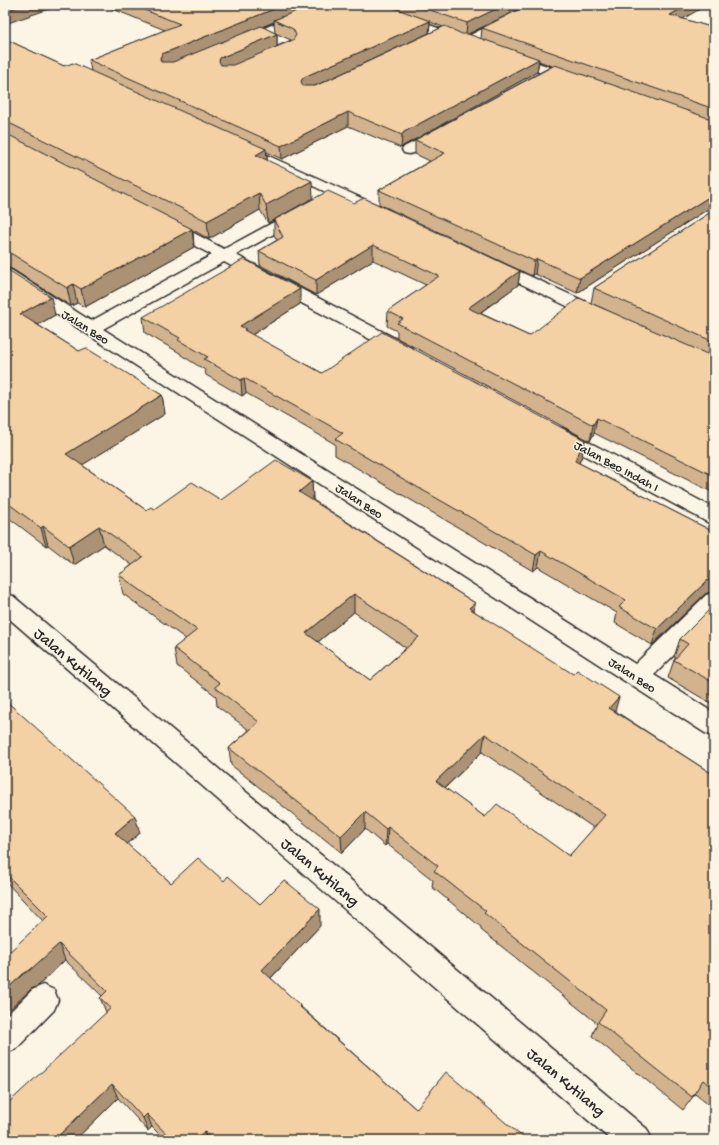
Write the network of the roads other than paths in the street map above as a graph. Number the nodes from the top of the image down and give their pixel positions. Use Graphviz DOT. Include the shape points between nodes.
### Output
graph roads {
  1 [pos="329,5"];
  2 [pos="342,5"];
  3 [pos="366,5"];
  4 [pos="540,5"];
  5 [pos="424,15"];
  6 [pos="447,29"];
  7 [pos="465,35"];
  8 [pos="429,40"];
  9 [pos="479,47"];
  10 [pos="501,54"];
  11 [pos="551,72"];
  12 [pos="537,79"];
  13 [pos="588,85"];
  14 [pos="449,128"];
  15 [pos="230,142"];
  16 [pos="409,150"];
  17 [pos="339,192"];
  18 [pos="153,217"];
  19 [pos="396,219"];
  20 [pos="224,254"];
  21 [pos="482,260"];
  22 [pos="5,274"];
  23 [pos="610,320"];
  24 [pos="91,328"];
  25 [pos="420,359"];
  26 [pos="539,423"];
  27 [pos="714,517"];
  28 [pos="714,601"];
  29 [pos="5,602"];
  30 [pos="637,677"];
  31 [pos="714,726"];
  32 [pos="43,1000"];
  33 [pos="5,1038"];
  34 [pos="636,1140"];
  1 -- 2 [label="street" via="233,48 271,37"];
  3 -- 6 [label="street"];
  4 -- 7 [label="street" via="479,34"];
  5 -- 6 [label="street"];
  6 -- 7 [label="street"];
  6 -- 8 [label="street"];
  7 -- 9 [label="street"];
  10 -- 11 [label="street"];
  11 -- 12 [label="street"];
  11 -- 13 [label="street"];
  14 -- 16 [label="street"];
  15 -- 17 [label="street"];
  17 -- 19 [label="street"];
  17 -- 20 [label="street"];
  18 -- 20 [label="street"];
  20 -- 24 [label="street"];
  20 -- 25 [label="street"];
  21 -- 23 [label="street" via="582,300"];
  22 -- 24 [label="street, Jalan Beo"];
  24 -- 30 [label="street, Jalan Beo"];
  26 -- 27 [label="street, Jalan Beo Indah I"];
  28 -- 30 [label="street"];
  29 -- 34 [label="street, Jalan Kutilang"];
  30 -- 31 [label="street, Jalan Beo"];
  32 -- 33 [label="street"];
}
